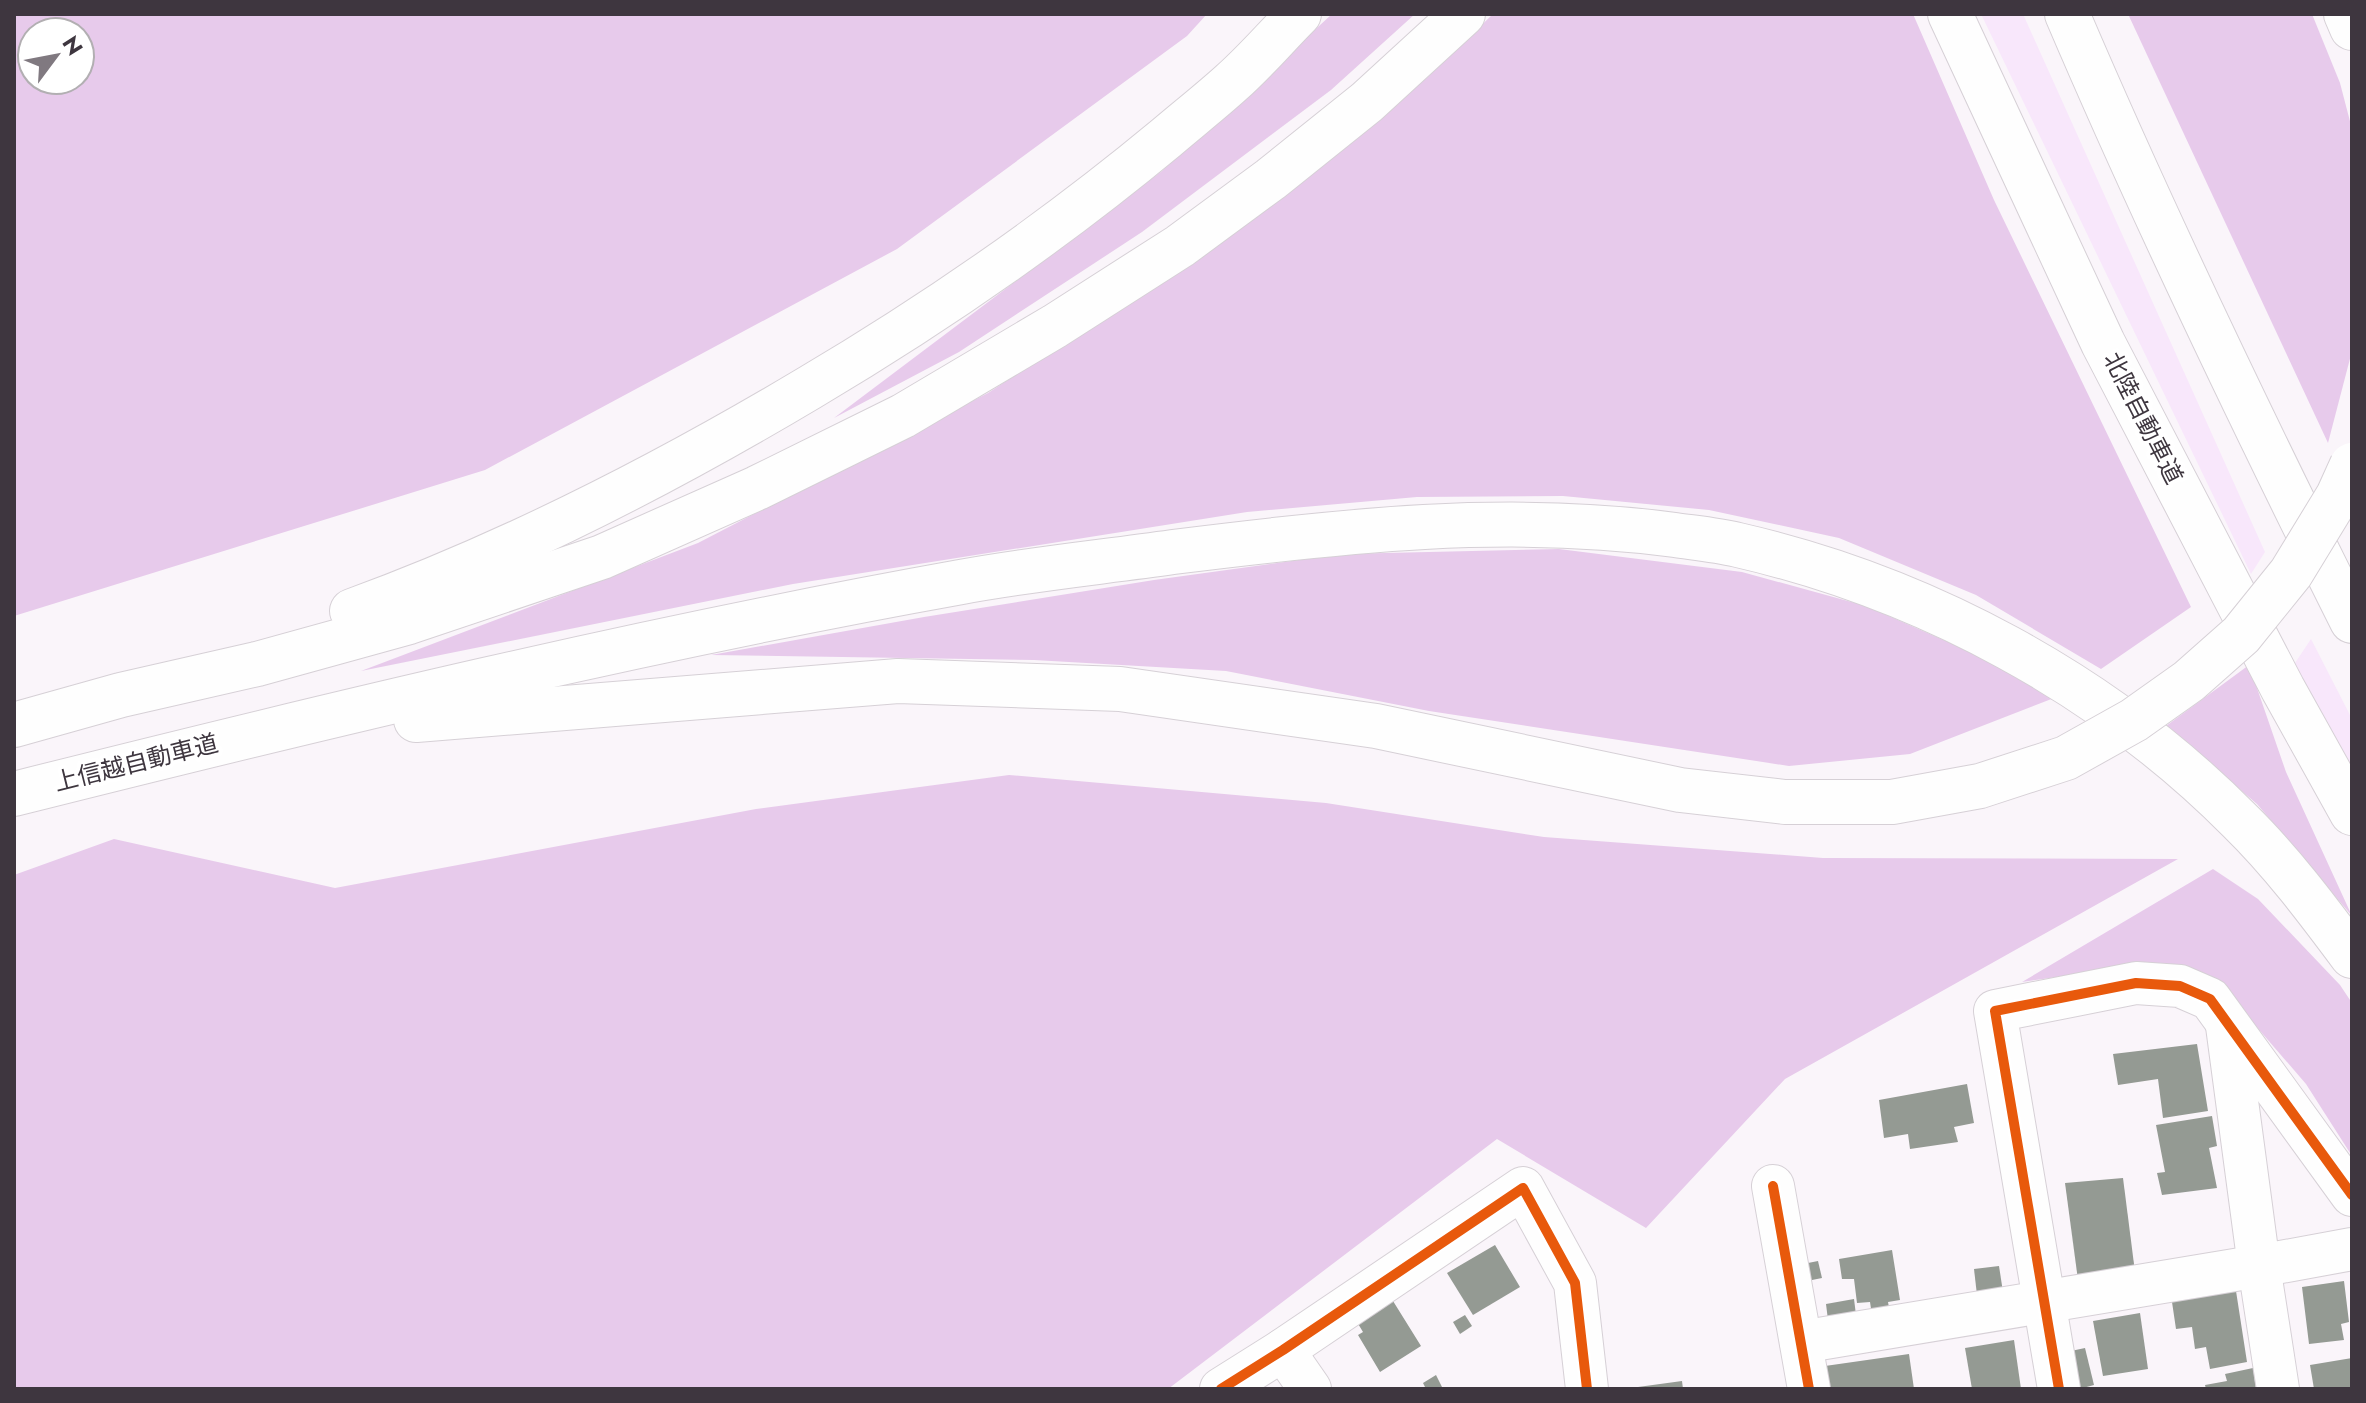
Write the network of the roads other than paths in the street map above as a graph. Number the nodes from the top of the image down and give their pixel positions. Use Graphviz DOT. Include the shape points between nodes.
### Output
graph roads {
  1 [pos="1299,14"];
  2 [pos="1463,14"];
  3 [pos="1950,14"];
  4 [pos="2067,14"];
  5 [pos="2346,14"];
  6 [pos="2352,28"];
  7 [pos="2352,465"];
  8 [pos="2352,621"];
  9 [pos="121,695"];
  10 [pos="14,725"];
  11 [pos="259,733"];
  12 [pos="14,794"];
  13 [pos="2352,813"];
  14 [pos="2352,956"];
  15 [pos="2226,1021"];
  16 [pos="1773,1186"];
  17 [pos="2352,1195"];
  18 [pos="2352,1249"];
  19 [pos="2259,1266"];
  20 [pos="2044,1300"];
  21 [pos="1801,1342"];
  22 [pos="1283,1350"];
  23 [pos="1221,1389"];
  24 [pos="1310,1389"];
  25 [pos="1587,1389"];
  26 [pos="1809,1389"];
  27 [pos="2059,1389"];
  28 [pos="2278,1389"];
  1 -- 9 [label="highway" via="1232,83 1006,262 879,347 734,433 594,508 431,582"];
  2 -- 9 [label="highway" via="1367,102 1180,246 903,416 602,557 409,622"];
  3 -- 13 [label="highway, 北陸自動車道" via="2103,343"];
  4 -- 8 [label="highway" via="2256,429"];
  5 -- 6 [label="highway"];
  7 -- 11 [label="highway, bridge" via="2291,573 2241,635 2189,681 2066,758 1980,786 1892,802 1785,802 1680,790 1376,726 1120,689 898,681"];
  9 -- 10 [label="highway"];
  11 -- 12 [label="highway, 上信越自動車道"];
  11 -- 14 [label="highway" via="676,639 965,581 1301,536 1409,527 1531,523 1634,529 1730,543 1901,596 1990,638 2070,685 2169,756 2241,822"];
  15 -- 17 [label="street"];
  15 -- 19 [label="street"];
  15 -- 20 [label="street" via="2210,999 2180,986 2136,983 1995,1011"];
  16 -- 21 [label="street"];
  18 -- 19 [label="street"];
  19 -- 20 [label="street"];
  19 -- 28 [label="street"];
  20 -- 21 [label="street"];
  20 -- 27 [label="street"];
  21 -- 26 [label="street"];
  22 -- 23 [label="street"];
  22 -- 24 [label="street"];
  22 -- 25 [label="street" via="1523,1188 1575,1283"];
}
